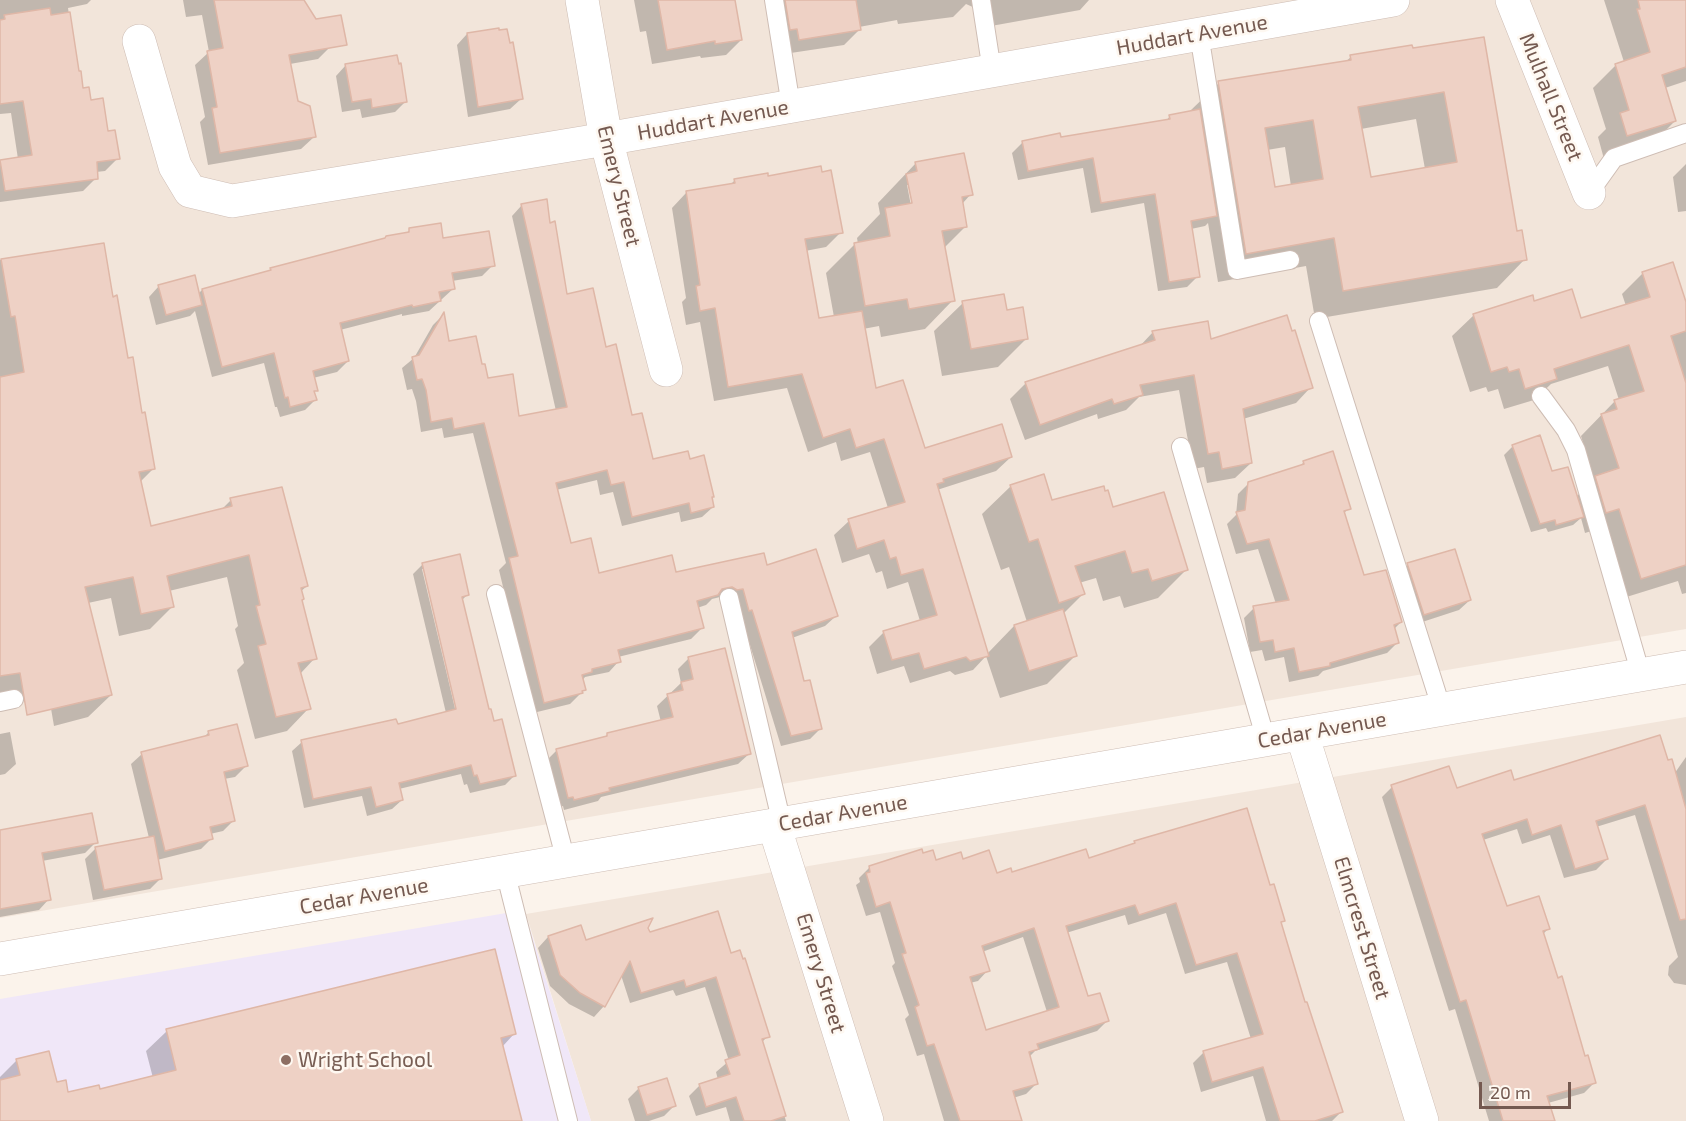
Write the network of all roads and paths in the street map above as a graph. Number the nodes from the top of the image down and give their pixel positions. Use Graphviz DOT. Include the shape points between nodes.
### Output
graph roads {
  1 [pos="582,0"];
  2 [pos="774,0"];
  3 [pos="981,0"];
  4 [pos="1393,0"];
  5 [pos="1512,0"];
  6 [pos="1199,34"];
  7 [pos="139,41"];
  8 [pos="992,71"];
  9 [pos="790,106"];
  10 [pos="1686,133"];
  11 [pos="606,139"];
  12 [pos="1589,193"];
  13 [pos="1290,260"];
  14 [pos="1319,321"];
  15 [pos="666,370"];
  16 [pos="1541,396"];
  17 [pos="1181,447"];
  18 [pos="496,594"];
  19 [pos="729,598"];
  20 [pos="1686,667"];
  21 [pos="1641,675"];
  22 [pos="1442,710"];
  23 [pos="1302,734"];
  24 [pos="1266,740"];
  25 [pos="778,824"];
  26 [pos="566,861"];
  27 [pos="505,871"];
  28 [pos="0,959"];
  29 [pos="568,1121"];
  30 [pos="867,1121"];
  31 [pos="1422,1121"];
  1 -- 11 [label="street, Emery Street"];
  2 -- 9 [label="lane"];
  3 -- 8 [label="lane"];
  4 -- 6 [label="street, Huddart Avenue"];
  5 -- 12 [label="street, Mulhall Street"];
  6 -- 8 [label="street, Huddart Avenue"];
  6 -- 13 [label="lane" via="1237,270"];
  7 -- 11 [label="street, Huddart Avenue" via="175,166 190,191 232,201"];
  8 -- 9 [label="street, Huddart Avenue"];
  9 -- 11 [label="street, Huddart Avenue"];
  10 -- 12 [label="lane" via="1614,158"];
  11 -- 15 [label="street, Emery Street"];
  14 -- 22 [label="lane"];
  16 -- 21 [label="lane" via="1576,450"];
  17 -- 24 [label="lane"];
  18 -- 26 [label="lane"];
  19 -- 25 [label="lane"];
  20 -- 21 [label="street, Cedar Avenue"];
  21 -- 22 [label="street, Cedar Avenue"];
  22 -- 23 [label="street, Cedar Avenue"];
  23 -- 24 [label="street, Cedar Avenue"];
  23 -- 31 [label="street, Elmcrest Street"];
  24 -- 25 [label="street, Cedar Avenue"];
  25 -- 26 [label="street, Cedar Avenue"];
  25 -- 30 [label="street, Emery Street"];
  26 -- 27 [label="street, Cedar Avenue"];
  27 -- 28 [label="street, Cedar Avenue"];
  27 -- 29 [label="lane"];
}
